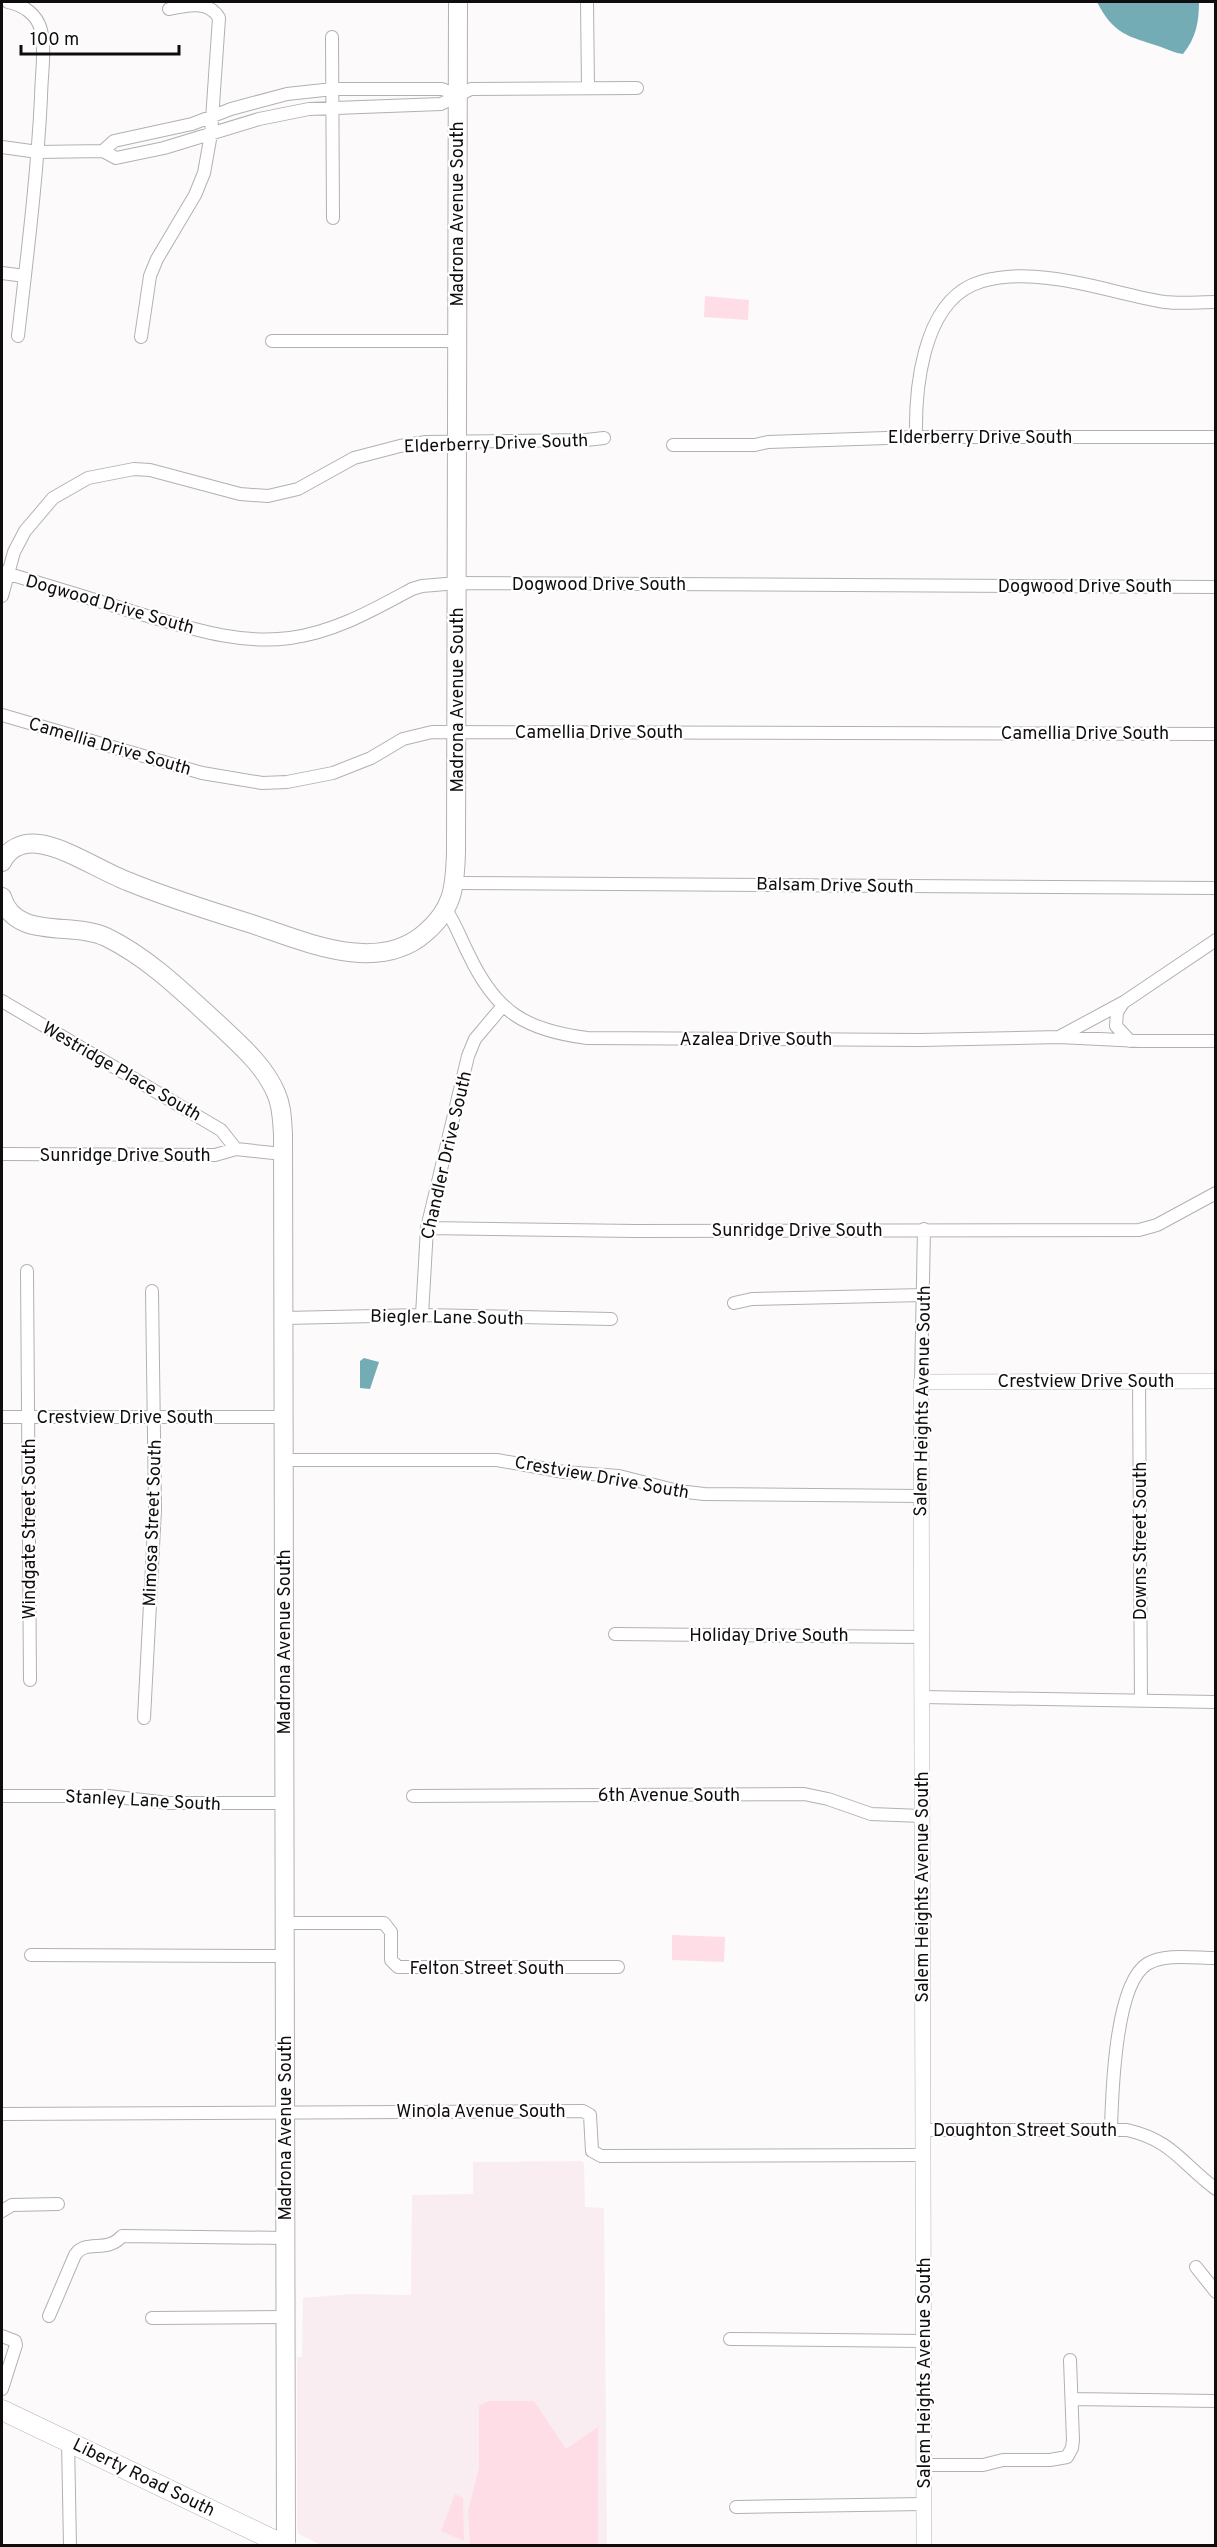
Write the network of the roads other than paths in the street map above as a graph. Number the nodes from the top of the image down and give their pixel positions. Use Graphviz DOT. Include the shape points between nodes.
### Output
graph roads {
  1 [pos="8,2"];
  2 [pos="458,2"];
  3 [pos="587,2"];
  4 [pos="169,9"];
  5 [pos="332,37"];
  6 [pos="588,88"];
  7 [pos="637,88"];
  8 [pos="333,89"];
  9 [pos="458,95"];
  10 [pos="333,107"];
  11 [pos="212,116"];
  12 [pos="211,134"];
  13 [pos="2,147"];
  14 [pos="103,151"];
  15 [pos="38,152"];
  16 [pos="333,218"];
  17 [pos="2,273"];
  18 [pos="25,276"];
  19 [pos="1215,302"];
  20 [pos="18,336"];
  21 [pos="141,337"];
  22 [pos="272,341"];
  23 [pos="457,341"];
  24 [pos="916,437"];
  25 [pos="1215,437"];
  26 [pos="604,438"];
  27 [pos="457,442"];
  28 [pos="673,445"];
  29 [pos="4,573"];
  30 [pos="458,583"];
  31 [pos="1215,587"];
  32 [pos="2,596"];
  33 [pos="2,715"];
  34 [pos="457,732"];
  35 [pos="1215,734"];
  36 [pos="2,862"];
  37 [pos="455,883"];
  38 [pos="1215,888"];
  39 [pos="2,897"];
  40 [pos="446,910"];
  41 [pos="1215,940"];
  42 [pos="2,1001"];
  43 [pos="1124,1002"];
  44 [pos="502,1007"];
  45 [pos="1059,1037"];
  46 [pos="1130,1041"];
  47 [pos="1215,1041"];
  48 [pos="236,1149"];
  49 [pos="2,1154"];
  50 [pos="283,1154"];
  51 [pos="1215,1193"];
  52 [pos="427,1228"];
  53 [pos="924,1229"];
  54 [pos="27,1271"];
  55 [pos="152,1291"];
  56 [pos="923,1295"];
  57 [pos="734,1302"];
  58 [pos="422,1315"];
  59 [pos="284,1318"];
  60 [pos="611,1319"];
  61 [pos="1139,1381"];
  62 [pos="1215,1381"];
  63 [pos="921,1382"];
  64 [pos="154,1416"];
  65 [pos="2,1417"];
  66 [pos="28,1417"];
  67 [pos="284,1417"];
  68 [pos="284,1460"];
  69 [pos="920,1496"];
  70 [pos="615,1634"];
  71 [pos="922,1637"];
  72 [pos="30,1680"];
  73 [pos="921,1697"];
  74 [pos="1141,1701"];
  75 [pos="1215,1702"];
  76 [pos="144,1718"];
  77 [pos="2,1796"];
  78 [pos="413,1797"];
  79 [pos="284,1803"];
  80 [pos="921,1816"];
  81 [pos="285,1923"];
  82 [pos="31,1955"];
  83 [pos="285,1956"];
  84 [pos="1215,1958"];
  85 [pos="618,1967"];
  86 [pos="285,2112"];
  87 [pos="2,2114"];
  88 [pos="1111,2129"];
  89 [pos="923,2130"];
  90 [pos="924,2155"];
  91 [pos="1215,2189"];
  92 [pos="58,2204"];
  93 [pos="2,2211"];
  94 [pos="286,2238"];
  95 [pos="1196,2267"];
  96 [pos="1215,2292"];
  97 [pos="50,2316"];
  98 [pos="286,2317"];
  99 [pos="152,2318"];
  100 [pos="2,2336"];
  101 [pos="730,2339"];
  102 [pos="924,2341"];
  103 [pos="1070,2360"];
  104 [pos="2,2389"];
  105 [pos="1072,2400"];
  106 [pos="1215,2401"];
  107 [pos="2,2410"];
  108 [pos="68,2441"];
  109 [pos="924,2465"];
  110 [pos="924,2504"];
  111 [pos="736,2506"];
  112 [pos="286,2545"];
  113 [pos="70,2546"];
  114 [pos="924,2546"];
  1 -- 15 [label="street" via="20,4 33,14 41,28"];
  2 -- 9 [label="main road, Madrona Avenue South"];
  3 -- 6 [label="street"];
  4 -- 11 [label="street" via="200,3 213,9 219,18"];
  5 -- 8 [label="street"];
  6 -- 7 [label="street"];
  6 -- 9 [label="street" via="471,89"];
  8 -- 9 [label="street" via="442,89"];
  8 -- 10 [label="street"];
  8 -- 11 [label="street" via="268,98"];
  9 -- 10 [label="street" via="441,105"];
  9 -- 23 [label="main road, Madrona Avenue South"];
  10 -- 12 [label="street" via="286,113"];
  10 -- 16 [label="street"];
  11 -- 12 [label="street"];
  11 -- 14 [label="street" via="175,129 114,141"];
  12 -- 14 [label="street" via="116,158"];
  12 -- 21 [label="street" via="204,173 195,195 163,245 150,276"];
  13 -- 15 [label="street"];
  14 -- 15 [label="street"];
  15 -- 18 [label="street"];
  17 -- 18 [label="street"];
  18 -- 20 [label="street"];
  19 -- 24 [label="street" via="1166,302 1047,278 998,277 972,284 949,304 925,349 917,388"];
  22 -- 23 [label="street"];
  23 -- 27 [label="main road, Madrona Avenue South"];
  24 -- 25 [label="street, Elderberry Drive South"];
  24 -- 28 [label="street, Elderberry Drive South"];
  26 -- 27 [label="street, Elderberry Drive South"];
  27 -- 29 [label="street, Elderberry Drive South" via="426,442 380,450 354,458 298,489 268,496 240,494 150,470 126,470 88,478 53,498 37,514"];
  27 -- 30 [label="main road, Madrona Avenue South"];
  29 -- 30 [label="street, Dogwood Drive South" via="198,631 256,639 291,638 328,629 412,589"];
  29 -- 32 [label="street, Elderberry Drive South"];
  30 -- 31 [label="street, Dogwood Drive South"];
  30 -- 34 [label="main road, Madrona Avenue South"];
  33 -- 34 [label="street, Camellia Drive South" via="202,773 262,783 333,773 410,736"];
  34 -- 35 [label="street, Camellia Drive South"];
  34 -- 37 [label="main road, Madrona Avenue South"];
  36 -- 40 [label="main road, Madrona Avenue South" via="18,846 47,845 180,901 296,939 356,953 372,954 405,946 428,930"];
  37 -- 38 [label="street, Balsam Drive South"];
  37 -- 40 [label="main road, Madrona Avenue South"];
  39 -- 50 [label="main road, Madrona Avenue South" via="7,910 19,920 104,936 178,986 246,1051 270,1082 281,1109"];
  40 -- 44 [label="street, Azalea Drive South" via="478,975"];
  41 -- 43 [label="street"];
  42 -- 48 [label="street, Westridge Place South" via="222,1130"];
  43 -- 45 [label="street"];
  43 -- 46 [label="street" via="1116,1026"];
  44 -- 45 [label="street, Azalea Drive South" via="547,1032 587,1038"];
  44 -- 52 [label="street, Chandler Drive South" via="476,1039 468,1056"];
  45 -- 46 [label="street, Azalea Drive South"];
  46 -- 47 [label="street, Azalea Drive South"];
  48 -- 49 [label="street, Sunridge Drive South" via="215,1155"];
  48 -- 50 [label="street, Sunridge Drive South"];
  50 -- 59 [label="main road, Madrona Avenue South"];
  51 -- 53 [label="street, Sunridge Drive South" via="1148,1229"];
  52 -- 53 [label="street, Sunridge Drive South"];
  52 -- 58 [label="street, Chandler Drive South"];
  53 -- 56 [label="street, Salem Heights Avenue South"];
  54 -- 66 [label="street, Windgate Street South"];
  55 -- 64 [label="street, Mimosa Street South"];
  56 -- 57 [label="street"];
  56 -- 63 [label="street, Salem Heights Avenue South"];
  58 -- 59 [label="street, Biegler Lane South"];
  58 -- 60 [label="street, Biegler Lane South"];
  59 -- 67 [label="main road, Madrona Avenue South"];
  61 -- 62 [label="street, Crestview Drive South"];
  61 -- 63 [label="street, Crestview Drive South"];
  61 -- 74 [label="street, Downs Street South"];
  63 -- 69 [label="street, Salem Heights Avenue South"];
  64 -- 66 [label="street, Crestview Drive South"];
  64 -- 67 [label="street, Crestview Drive South"];
  64 -- 76 [label="street, Mimosa Street South" via="154,1509"];
  65 -- 66 [label="street, Crestview Drive South"];
  66 -- 72 [label="street, Windgate Street South"];
  67 -- 68 [label="main road, Madrona Avenue South"];
  68 -- 69 [label="street, Crestview Drive South" via="497,1460 627,1478 704,1494"];
  68 -- 79 [label="main road, Madrona Avenue South"];
  69 -- 71 [label="street, Salem Heights Avenue South"];
  70 -- 71 [label="street, Holiday Drive South"];
  71 -- 73 [label="street, Salem Heights Avenue South"];
  73 -- 74 [label="street"];
  73 -- 80 [label="street, Salem Heights Avenue South"];
  74 -- 75 [label="street"];
  77 -- 79 [label="street, Stanley Lane South" via="108,1796 163,1803"];
  78 -- 80 [label="street, 6th Avenue South" via="804,1794 871,1814"];
  79 -- 81 [label="main road, Madrona Avenue South"];
  80 -- 89 [label="street, Salem Heights Avenue South"];
  81 -- 83 [label="main road, Madrona Avenue South"];
  81 -- 85 [label="street, Felton Street South" via="384,1923 391,1932 391,1960 398,1967"];
  82 -- 83 [label="street"];
  83 -- 86 [label="main road, Madrona Avenue South"];
  84 -- 88 [label="street" via="1161,1958 1136,1973 1123,2013 1115,2058"];
  86 -- 87 [label="street, Winola Avenue South"];
  86 -- 90 [label="street, Winola Avenue South" via="583,2111 590,2115 592,2151 601,2156"];
  86 -- 94 [label="main road, Madrona Avenue South"];
  88 -- 89 [label="street, Doughton Street South"];
  88 -- 91 [label="street, Doughton Street South" via="1155,2138"];
  89 -- 90 [label="street, Salem Heights Avenue South"];
  90 -- 102 [label="street, Salem Heights Avenue South"];
  92 -- 93 [label="street" via="12,2205"];
  94 -- 97 [label="street" via="122,2236 108,2246 79,2249"];
  94 -- 98 [label="main road, Madrona Avenue South"];
  95 -- 96 [label="street"];
  98 -- 99 [label="street"];
  98 -- 112 [label="main road, Madrona Avenue South"];
  100 -- 104 [label="street" via="16,2345"];
  101 -- 102 [label="street"];
  102 -- 109 [label="street, Salem Heights Avenue South"];
  103 -- 105 [label="street"];
  105 -- 106 [label="street"];
  105 -- 109 [label="street" via="1073,2440 1067,2457 1003,2460 983,2465"];
  107 -- 108 [label="main road, Liberty Road South"];
  108 -- 112 [label="main road, Liberty Road South"];
  108 -- 113 [label="street"];
  109 -- 110 [label="street, Salem Heights Avenue South"];
  110 -- 111 [label="street"];
  110 -- 114 [label="street, Salem Heights Avenue South"];
}
